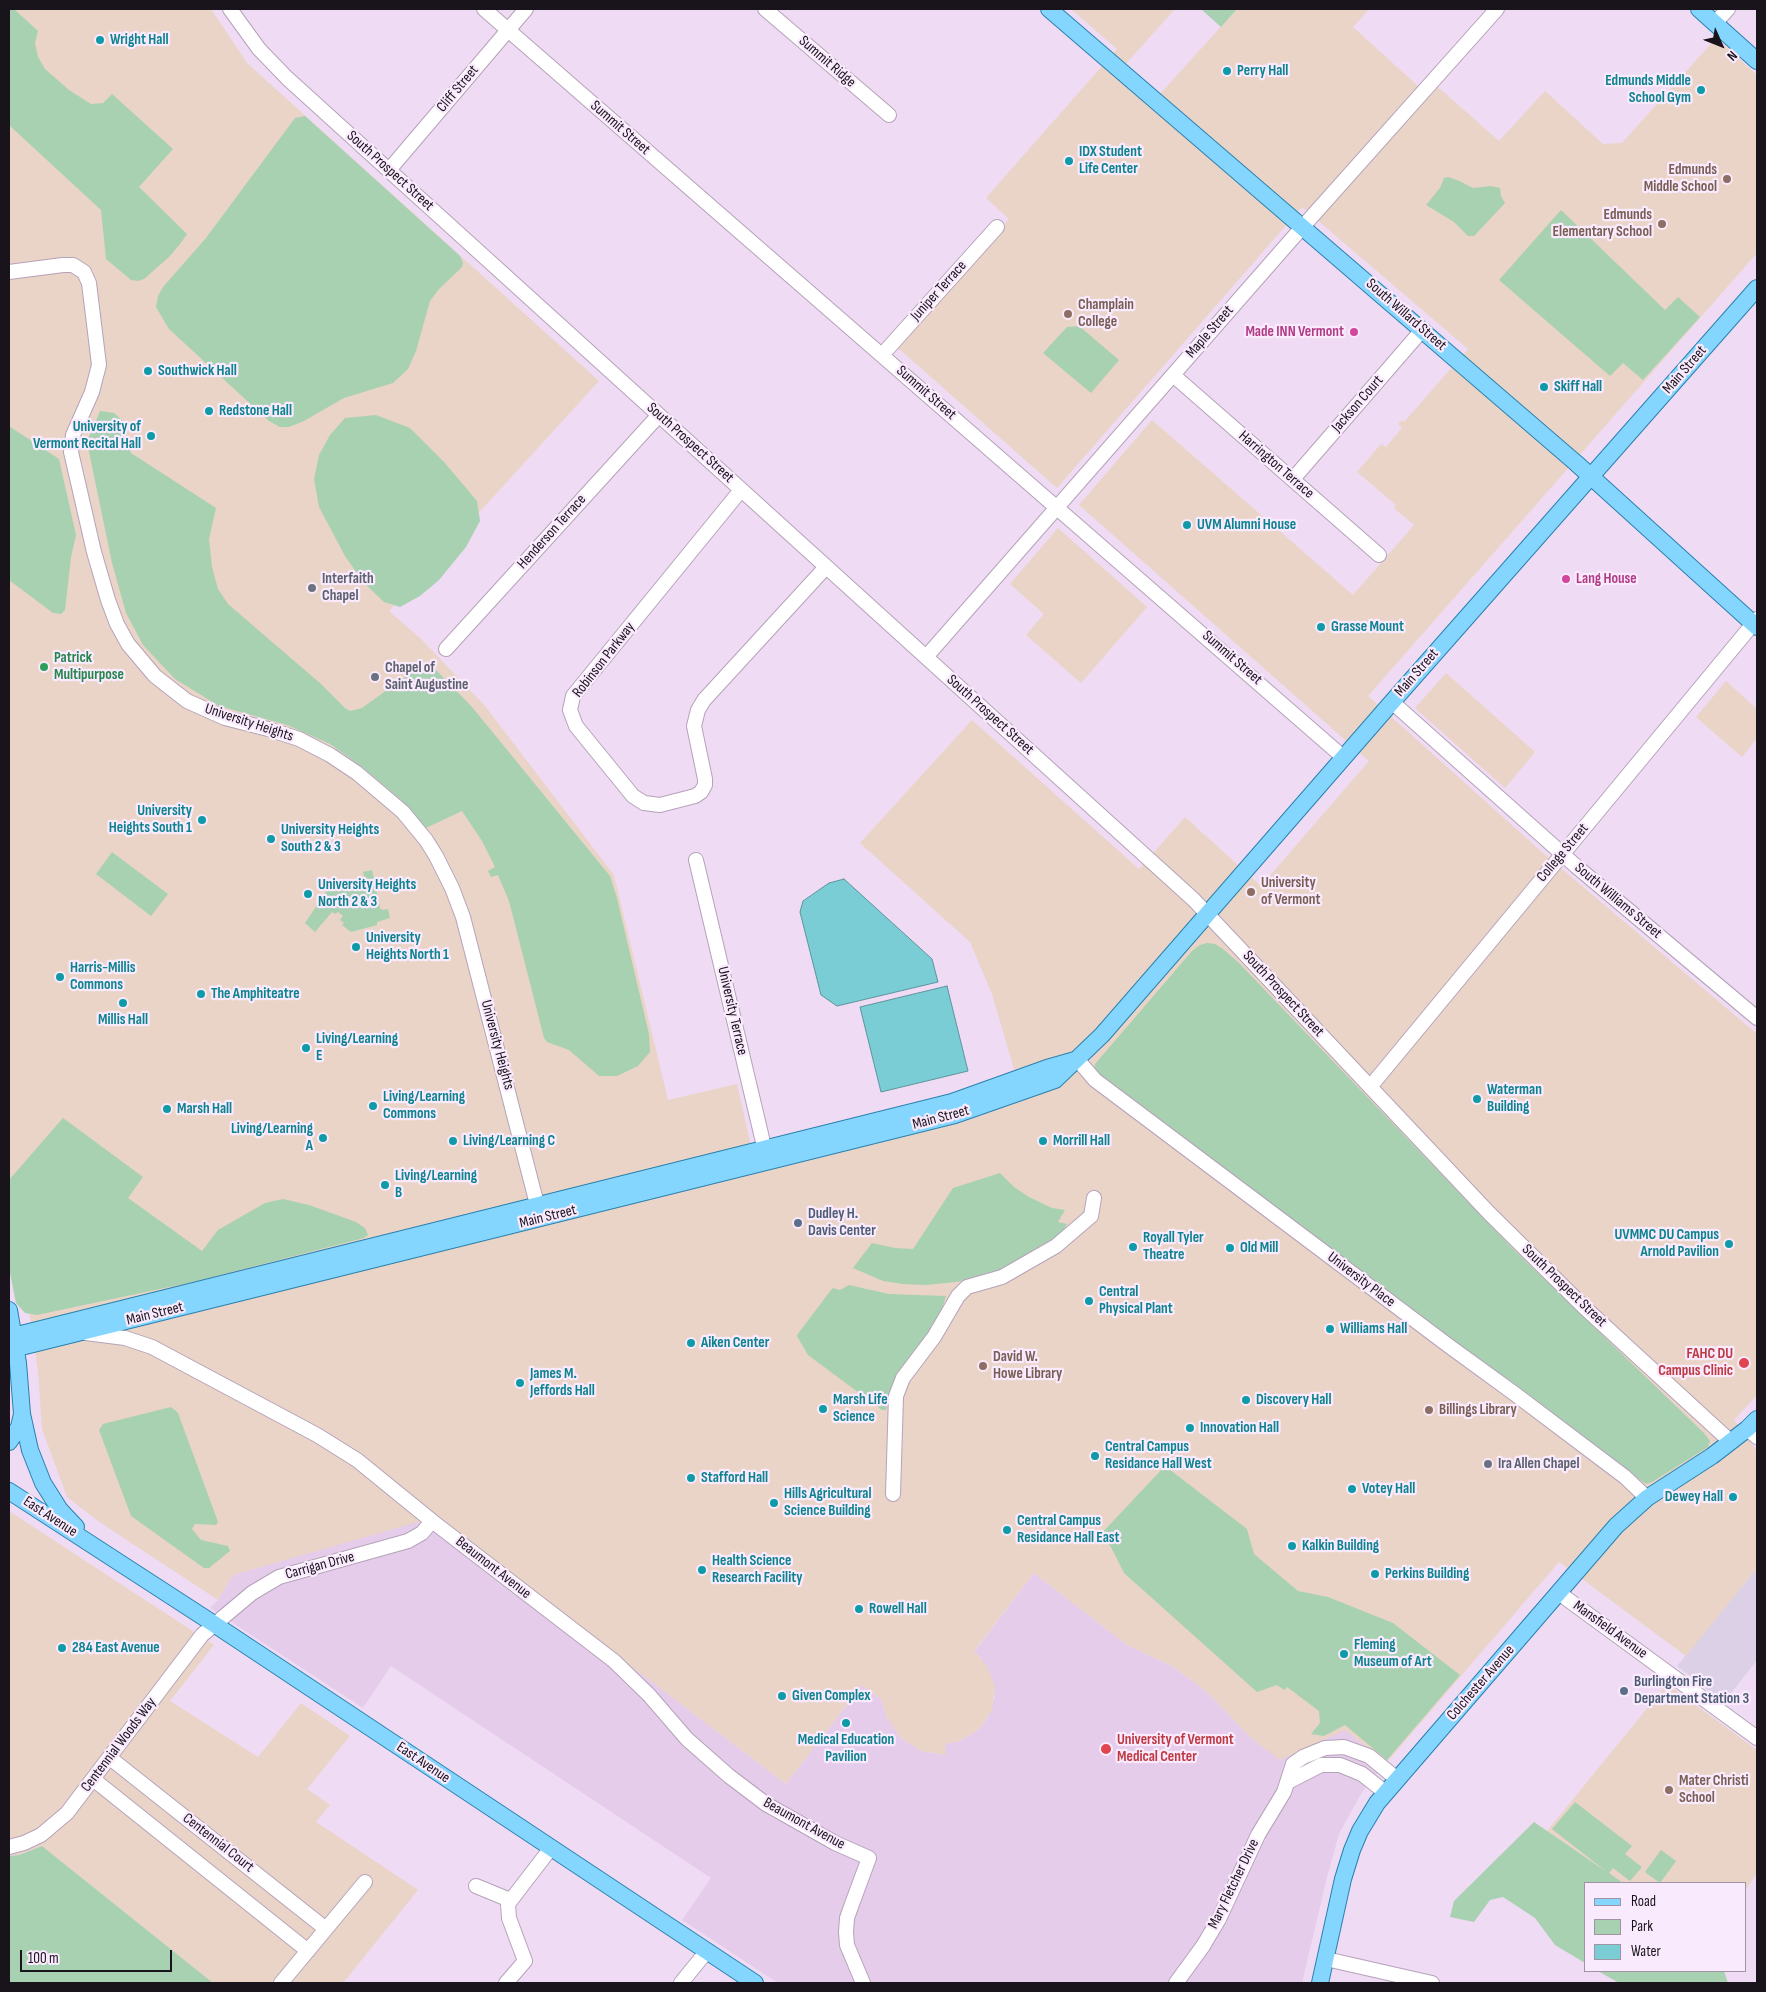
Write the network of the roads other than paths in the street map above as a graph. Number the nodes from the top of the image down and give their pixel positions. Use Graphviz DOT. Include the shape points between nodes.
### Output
graph roads {
  1 [pos="230,9"];
  2 [pos="484,9"];
  3 [pos="526,9"];
  4 [pos="765,9"];
  5 [pos="1049,9"];
  6 [pos="1497,9"];
  7 [pos="1699,9"];
  8 [pos="1728,9"];
  9 [pos="1715,23"];
  10 [pos="508,30"];
  11 [pos="1757,61"];
  12 [pos="889,115"];
  13 [pos="388,170"];
  14 [pos="997,226"];
  15 [pos="1302,227"];
  16 [pos="9,272"];
  17 [pos="1757,288"];
  18 [pos="1423,329"];
  19 [pos="882,355"];
  20 [pos="1173,375"];
  21 [pos="659,415"];
  22 [pos="1591,476"];
  23 [pos="1293,479"];
  24 [pos="741,490"];
  25 [pos="1057,507"];
  26 [pos="1379,555"];
  27 [pos="826,567"];
  28 [pos="1756,623"];
  29 [pos="446,650"];
  30 [pos="926,657"];
  31 [pos="1392,702"];
  32 [pos="1344,757"];
  33 [pos="1563,854"];
  34 [pos="696,860"];
  35 [pos="1207,914"];
  36 [pos="1757,1018"];
  37 [pos="1077,1059"];
  38 [pos="1370,1087"];
  39 [pos="766,1156"];
  40 [pos="1094,1198"];
  41 [pos="539,1212"];
  42 [pos="9,1310"];
  43 [pos="84,1332"];
  44 [pos="12,1343"];
  45 [pos="22,1414"];
  46 [pos="1754,1428"];
  47 [pos="9,1442"];
  48 [pos="1730,1442"];
  49 [pos="9,1491"];
  50 [pos="893,1494"];
  51 [pos="1647,1498"];
  52 [pos="432,1521"];
  53 [pos="91,1543"];
  54 [pos="1559,1593"];
  55 [pos="214,1624"];
  56 [pos="1757,1738"];
  57 [pos="110,1758"];
  58 [pos="93,1779"];
  59 [pos="1397,1779"];
  60 [pos="1288,1782"];
  61 [pos="1386,1793"];
  62 [pos="9,1847"];
  63 [pos="551,1848"];
  64 [pos="364,1882"];
  65 [pos="476,1886"];
  66 [pos="510,1900"];
  67 [pos="326,1929"];
  68 [pos="308,1951"];
  69 [pos="707,1951"];
  70 [pos="1326,1959"];
  71 [pos="281,1983"];
  72 [pos="506,1983"];
  73 [pos="681,1983"];
  74 [pos="755,1983"];
  75 [pos="863,1983"];
  76 [pos="1176,1983"];
  77 [pos="1320,1983"];
  78 [pos="1432,1983"];
  1 -- 13 [label="street, South Prospect Street" via="276,68"];
  2 -- 10 [label="street, Summit Street"];
  3 -- 10 [label="street, Cliff Street"];
  4 -- 12 [label="street, Summit Ridge"];
  5 -- 15 [label="main road, South Willard Street"];
  6 -- 15 [label="street, Maple Street"];
  7 -- 9 [label="main road"];
  8 -- 9 [label="street"];
  9 -- 11 [label="main road"];
  10 -- 13 [label="street, Cliff Street"];
  10 -- 19 [label="street, Summit Street"];
  13 -- 21 [label="street, South Prospect Street"];
  14 -- 19 [label="street, Juniper Terrace"];
  15 -- 18 [label="main road, South Willard Street"];
  15 -- 20 [label="street, Maple Street"];
  16 -- 41 [label="street, University Heights" via="69,265 81,269 90,283 99,364 71,452 105,590 128,644 155,676 193,704 225,718 299,739 357,773 403,812 436,856 463,917"];
  17 -- 22 [label="main road, Main Street"];
  18 -- 22 [label="main road, South Willard Street"];
  18 -- 23 [label="street, Jackson Court"];
  19 -- 25 [label="street, Summit Street"];
  20 -- 23 [label="street, Harrington Terrace"];
  20 -- 25 [label="street, Maple Street"];
  21 -- 24 [label="street, South Prospect Street"];
  21 -- 29 [label="street, Henderson Terrace"];
  22 -- 28 [label="main road, South Willard Street"];
  22 -- 31 [label="main road, Main Street"];
  23 -- 26 [label="street, Harrington Terrace"];
  24 -- 27 [label="street, South Prospect Street"];
  24 -- 27 [label="street, Robinson Parkway" via="573,696 570,710 576,726 636,798 660,805 701,792 705,779 695,732 698,710"];
  25 -- 30 [label="street, Maple Street"];
  25 -- 32 [label="street, Summit Street"];
  27 -- 30 [label="street, South Prospect Street"];
  28 -- 33 [label="street, College Street"];
  30 -- 35 [label="street, South Prospect Street"];
  31 -- 32 [label="main road, Main Street"];
  31 -- 33 [label="street, South Williams Street"];
  32 -- 35 [label="main road, Main Street"];
  33 -- 36 [label="street, South Williams Street"];
  33 -- 38 [label="street, College Street"];
  34 -- 39 [label="street, University Terrace"];
  35 -- 37 [label="main road, Main Street" via="1102,1035"];
  35 -- 38 [label="street, South Prospect Street"];
  37 -- 39 [label="main road, Main Street" via="952,1102"];
  37 -- 51 [label="street, University Place" via="1095,1080 1625,1477"];
  38 -- 48 [label="street, South Prospect Street" via="1549,1274"];
  39 -- 41 [label="main road, Main Street"];
  40 -- 50 [label="street" via="1091,1216 1056,1246 1002,1277 967,1287 958,1296 934,1337 903,1378 896,1396"];
  41 -- 43 [label="main road, Main Street"];
  41 -- 44 [label="main road, Main Street"];
  42 -- 44 [label="main road, East Avenue"];
  43 -- 44 [label="main road, Main Street"];
  43 -- 52 [label="street, Beaumont Avenue" via="146,1344 309,1430 357,1460"];
  44 -- 45 [label="main road, East Avenue"];
  45 -- 47 [label="main road, East Avenue" via="19,1427"];
  45 -- 53 [label="main road, East Avenue" via="30,1450 44,1483 60,1510"];
  46 -- 48 [label="main road, Colchester Avenue"];
  48 -- 51 [label="main road, Colchester Avenue"];
  49 -- 53 [label="main road, East Avenue"];
  51 -- 54 [label="main road, Colchester Avenue" via="1616,1526"];
  52 -- 55 [label="street, Carrigan Drive" via="422,1533 408,1541 268,1582"];
  52 -- 75 [label="street, Beaumont Avenue" via="614,1661 687,1739 729,1776 766,1804 834,1843 869,1858 847,1918 846,1932 847,1945"];
  53 -- 55 [label="main road, East Avenue"];
  54 -- 56 [label="street, Mansfield Avenue"];
  54 -- 59 [label="main road, Colchester Avenue"];
  55 -- 57 [label="street, Centennial Woods Way" via="189,1651"];
  55 -- 63 [label="main road, East Avenue"];
  57 -- 58 [label="street, Centennial Woods Way"];
  57 -- 67 [label="street, Centennial Court"];
  58 -- 62 [label="street, Centennial Woods Way" via="67,1813 47,1831 30,1841"];
  58 -- 68 [label="street, Centennial Court"];
  59 -- 60 [label="street, Mary Fletcher Drive" via="1369,1756 1355,1749 1334,1746 1315,1751 1293,1764"];
  59 -- 61 [label="main road, Colchester Avenue"];
  60 -- 61 [label="street" via="1321,1765 1340,1765 1362,1774"];
  60 -- 76 [label="street, Mary Fletcher Drive" via="1254,1843 1219,1919"];
  61 -- 70 [label="main road, Colchester Avenue" via="1370,1814 1352,1850"];
  63 -- 66 [label="street"];
  63 -- 69 [label="main road, East Avenue"];
  64 -- 67 [label="street"];
  65 -- 66 [label="street"];
  66 -- 72 [label="street" via="509,1918 525,1961"];
  67 -- 68 [label="street"];
  68 -- 71 [label="street"];
  69 -- 73 [label="street"];
  69 -- 74 [label="main road, East Avenue"];
  70 -- 77 [label="main road, Colchester Avenue"];
  70 -- 78 [label="street"];
}
